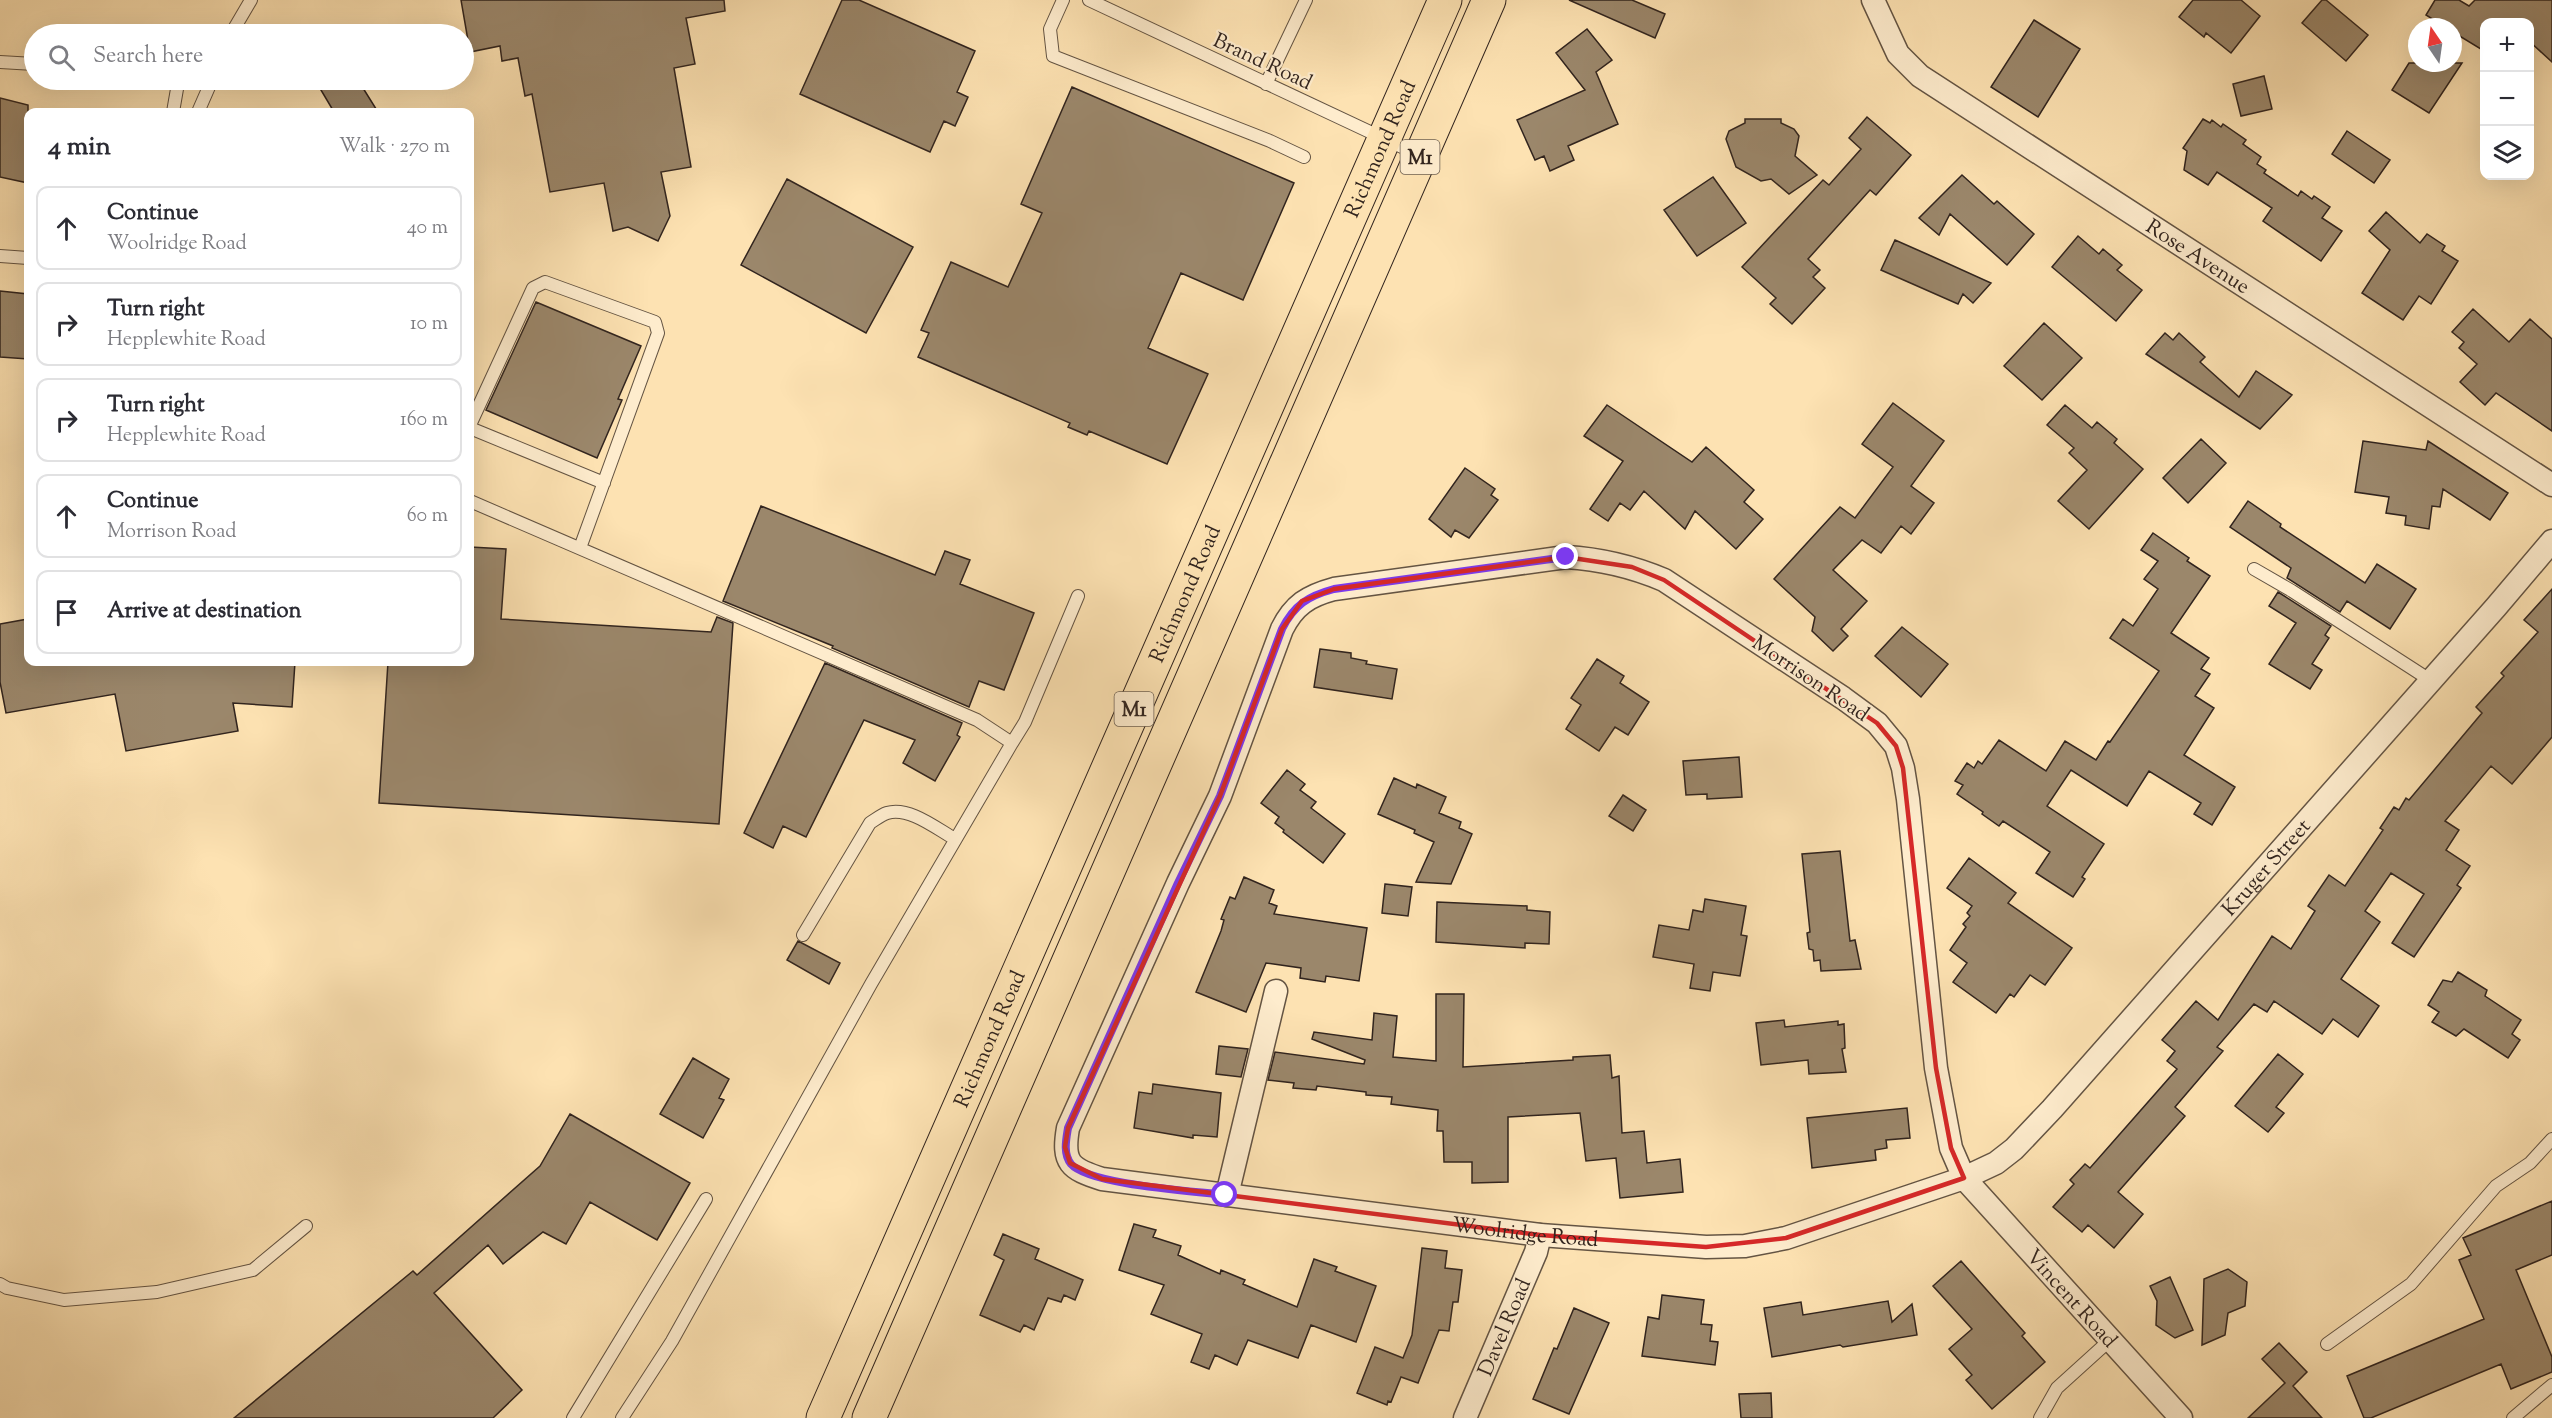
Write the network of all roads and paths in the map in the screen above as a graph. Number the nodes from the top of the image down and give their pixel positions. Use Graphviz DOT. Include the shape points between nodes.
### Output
graph roads {
  1 [pos="251,0"];
  2 [pos="1063,0"];
  3 [pos="1089,0"];
  4 [pos="1306,0"];
  5 [pos="1445,0"];
  6 [pos="1489,0"];
  7 [pos="1873,0"];
  8 [pos="237,24"];
  9 [pos="0,62"];
  10 [pos="24,63"];
  11 [pos="1266,84"];
  12 [pos="177,90"];
  13 [pos="208,90"];
  14 [pos="174,108"];
  15 [pos="200,108"];
  16 [pos="1384,137"];
  17 [pos="1421,156"];
  18 [pos="1304,157"];
  19 [pos="0,256"];
  20 [pos="24,258"];
  21 [pos="474,417"];
  22 [pos="474,428"];
  23 [pos="604,483"];
  24 [pos="2552,486"];
  25 [pos="474,503"];
  26 [pos="2552,541"];
  27 [pos="580,548"];
  28 [pos="2254,569"];
  29 [pos="1078,596"];
  30 [pos="2430,680"];
  31 [pos="1012,743"];
  32 [pos="955,839"];
  33 [pos="804,935"];
  34 [pos="1276,991"];
  35 [pos="2552,1139"];
  36 [pos="1081,1172"];
  37 [pos="1964,1178"];
  38 [pos="1227,1195"];
  39 [pos="706,1199"];
  40 [pos="306,1226"];
  41 [pos="1540,1235"];
  42 [pos="0,1284"];
  43 [pos="2110,1340"];
  44 [pos="2327,1344"];
  45 [pos="2552,1385"];
  46 [pos="573,1418"];
  47 [pos="622,1418"];
  48 [pos="822,1418"];
  49 [pos="869,1418"];
  50 [pos="1465,1418"];
  51 [pos="2040,1418"];
  52 [pos="2181,1418"];
  53 [pos="2513,1418"];
  1 -- 8 [label="lane"];
  2 -- 18 [label="lane" via="1050,29 1053,56"];
  3 -- 11 [label="lane, Brand Road"];
  4 -- 11 [label="lane"];
  5 -- 16 [label="highway, Richmond Road / M1"];
  6 -- 17 [label="highway, Richmond Road / M1"];
  7 -- 24 [label="street, Rose Avenue" via="1898,54 1920,76"];
  9 -- 10 [label="lane"];
  11 -- 16 [label="lane, Brand Road"];
  12 -- 14 [label="lane"];
  13 -- 15 [label="lane"];
  16 -- 17 [label="lane, Brand Road"];
  16 -- 48 [label="highway, Richmond Road / M1"];
  17 -- 49 [label="highway, Richmond Road / M1"];
  19 -- 20 [label="lane"];
  21 -- 23 [label="lane" via="533,288 539,284 545,282 655,322 658,333"];
  22 -- 23 [label="lane"];
  23 -- 27 [label="lane"];
  25 -- 27 [label="lane"];
  26 -- 30 [label="street, Kruger Street"];
  27 -- 31 [label="lane" via="977,720"];
  28 -- 30 [label="lane"];
  29 -- 31 [label="lane" via="1025,722"];
  30 -- 37 [label="street, Kruger Street" via="2052,1109 2014,1149 1996,1163"];
  31 -- 32 [label="lane"];
  32 -- 33 [label="lane" via="914,816 897,812 870,823"];
  32 -- 47 [label="lane" via="672,1341"];
  34 -- 38 [label="street"];
  35 -- 44 [label="lane" via="2530,1163 2496,1186 2411,1284"];
  36 -- 37 [label="street, Morrison Road" via="1070,1163 1065,1147 1068,1128 1220,796 1290,613 1302,601 1334,589 1566,557 1598,559 1664,580 1843,698 1877,723 1896,746 1903,768 1938,1079 1951,1148"];
  36 -- 38 [label="street, Woolridge Road" via="1102,1179"];
  37 -- 41 [label="street, Woolridge Road" via="1786,1238 1745,1246 1706,1247"];
  37 -- 43 [label="street, Vincent Road"];
  38 -- 41 [label="street, Woolridge Road"];
  39 -- 46 [label="lane"];
  40 -- 42 [label="lane" via="253,1270 157,1292 64,1300"];
  41 -- 50 [label="street, Davel Road"];
  43 -- 51 [label="lane" via="2057,1388"];
  43 -- 52 [label="street, Vincent Road"];
  45 -- 53 [label="lane"];
}
